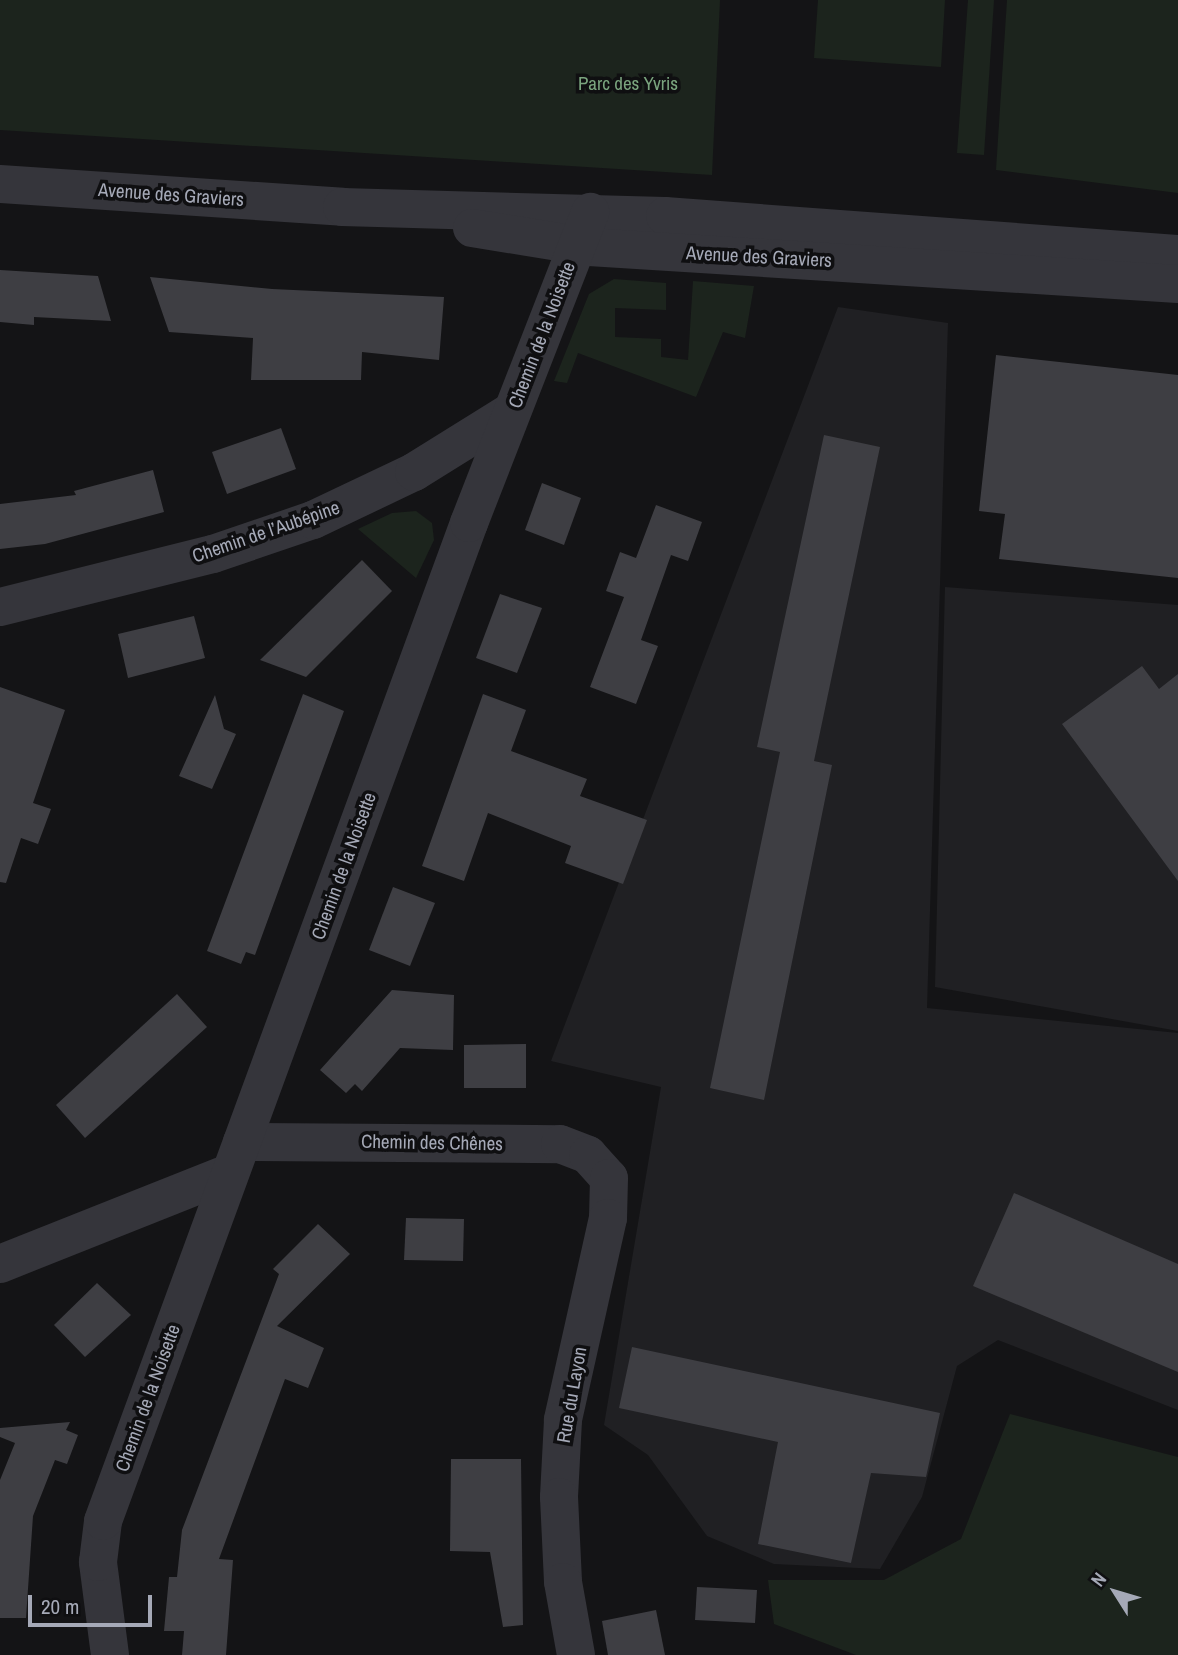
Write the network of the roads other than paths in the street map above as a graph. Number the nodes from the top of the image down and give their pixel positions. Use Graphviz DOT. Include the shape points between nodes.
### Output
graph roads {
  1 [pos="0,184"];
  2 [pos="583,229"];
  3 [pos="1178,254"];
  4 [pos="1178,285"];
  5 [pos="512,411"];
  6 [pos="0,607"];
  7 [pos="235,1157"];
  8 [pos="609,1178"];
  9 [pos="0,1264"];
  10 [pos="110,1655"];
  11 [pos="576,1655"];
  1 -- 2 [label="street, Avenue des Graviers"];
  2 -- 3 [label="street, Avenue des Graviers"];
  2 -- 4 [label="street, Avenue des Graviers"];
  2 -- 5 [label="street, Chemin de la Noisette"];
  5 -- 6 [label="street, Chemin de l’Aubépine" via="414,472 313,520 213,554"];
  5 -- 7 [label="street, Chemin de la Noisette"];
  7 -- 8 [label="street, Chemin des Chênes" via="560,1144 588,1155"];
  7 -- 9 [label="street, Chemin des Chênes"];
  7 -- 10 [label="street, Chemin de la Noisette" via="103,1521 98,1562"];
  8 -- 11 [label="street, Rue du Layon" via="608,1219 563,1420 559,1497 563,1582"];
}
